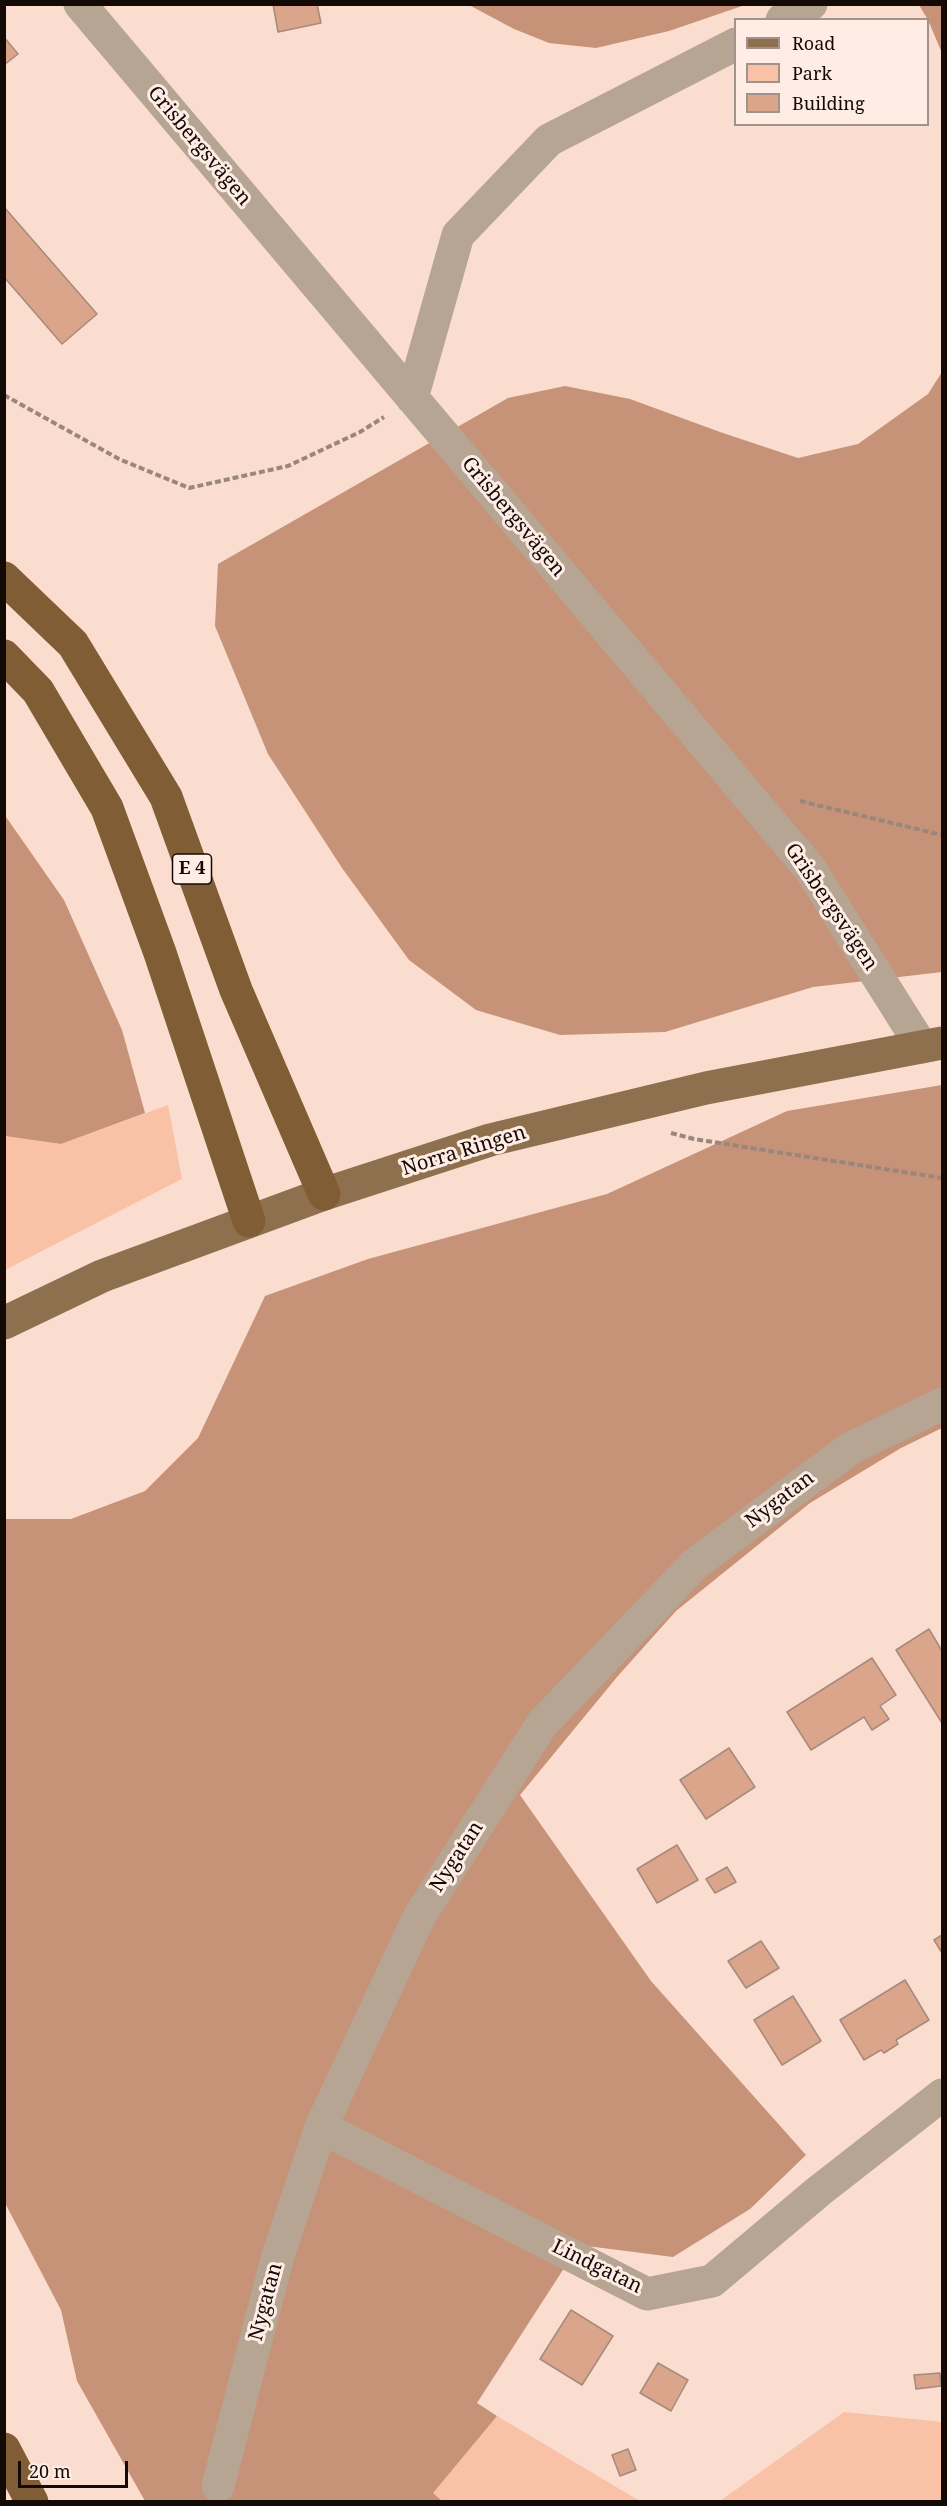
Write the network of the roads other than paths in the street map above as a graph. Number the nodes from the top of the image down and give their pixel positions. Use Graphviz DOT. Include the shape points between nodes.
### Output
graph roads {
  1 [pos="80,4"];
  2 [pos="811,4"];
  3 [pos="786,18"];
  4 [pos="734,45"];
  5 [pos="412,398"];
  6 [pos="4,578"];
  7 [pos="4,656"];
  8 [pos="932,1045"];
  9 [pos="324,1194"];
  10 [pos="249,1221"];
  11 [pos="4,1323"];
  12 [pos="942,1404"];
  13 [pos="942,2095"];
  14 [pos="321,2127"];
  15 [pos="4,2449"];
  16 [pos="218,2486"];
  17 [pos="32,2502"];
  1 -- 5 [label="street, Grisbergsvägen"];
  2 -- 3 [label="street"];
  4 -- 5 [label="street" via="549,140 458,235"];
  5 -- 8 [label="street, Grisbergsvägen" via="810,869"];
  6 -- 9 [label="highway, E 4" via="73,645 166,797 236,990"];
  7 -- 10 [label="highway" via="38,691 107,807"];
  8 -- 9 [label="main road, Norra Ringen" via="706,1088 490,1140"];
  9 -- 10 [label="main road, Norra Ringen"];
  10 -- 11 [label="main road, Norra Ringen" via="102,1276"];
  12 -- 14 [label="street, Nygatan" via="851,1448 695,1564 542,1724 419,1917"];
  13 -- 14 [label="street, Lindgatan" via="712,2280 647,2294"];
  14 -- 16 [label="street, Nygatan" via="277,2259"];
  15 -- 17 [label="highway"];
}
